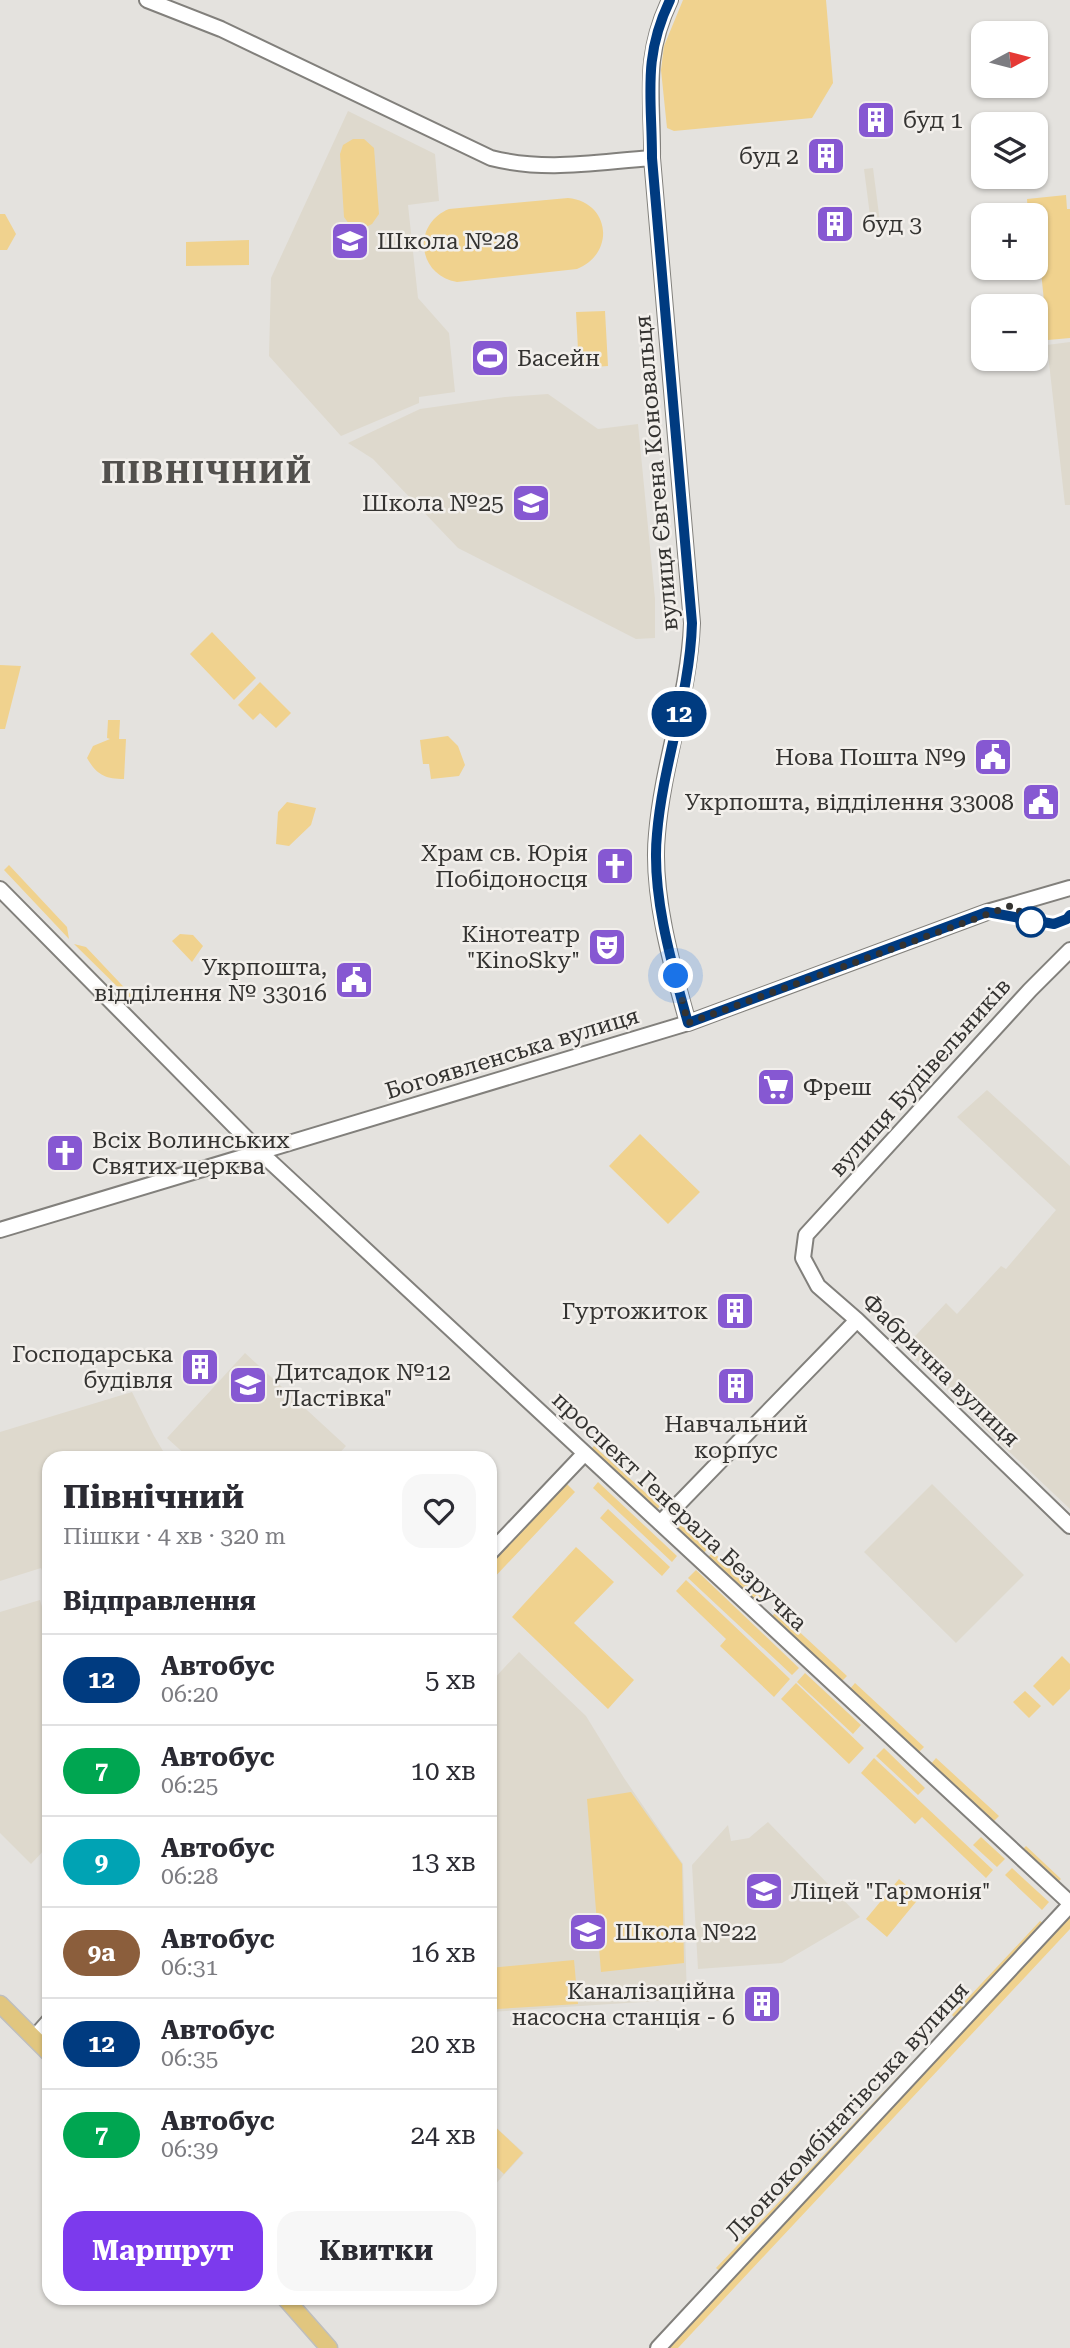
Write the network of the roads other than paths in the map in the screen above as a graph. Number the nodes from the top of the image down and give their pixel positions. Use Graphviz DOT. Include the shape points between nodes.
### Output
graph roads {
  1 [pos="147,0"];
  2 [pos="670,0"];
  3 [pos="652,158"];
  4 [pos="1070,888"];
  5 [pos="0,889"];
  6 [pos="1070,950"];
  7 [pos="688,1023"];
  8 [pos="260,1152"];
  9 [pos="0,1230"];
  10 [pos="806,1236"];
  11 [pos="857,1320"];
  12 [pos="584,1454"];
  13 [pos="660,1523"];
  14 [pos="1070,1526"];
  15 [pos="497,1546"];
  16 [pos="1070,1904"];
  17 [pos="0,2004"];
  18 [pos="42,2029"];
  19 [pos="34,2038"];
  20 [pos="42,2046"];
  21 [pos="291,2305"];
  22 [pos="329,2348"];
  23 [pos="658,2348"];
  1 -- 3 [label="street" via="221,29 491,158 548,166"];
  2 -- 3 [label="street, вулиця Євгена Коновальця" via="651,57"];
  3 -- 7 [label="street, вулиця Євгена Коновальця" via="692,623 689,671 661,801 656,867"];
  4 -- 7 [label="street, Богоявленська вулиця" via="987,912"];
  5 -- 8 [label="street, проспект Генерала Безручка"];
  6 -- 10 [label="street, вулиця Будівельників"];
  7 -- 8 [label="street, Богоявленська вулиця"];
  8 -- 9 [label="street, Богоявленська вулиця"];
  8 -- 12 [label="street, проспект Генерала Безручка"];
  10 -- 11 [label="street, Фабрична вулиця" via="803,1258 818,1286"];
  11 -- 13 [label="street"];
  11 -- 14 [label="street, Фабрична вулиця"];
  12 -- 13 [label="street, проспект Генерала Безручка"];
  12 -- 15 [label="street"];
  13 -- 16 [label="street, проспект Генерала Безручка"];
  16 -- 23 [label="street, Льонокомбінатівська вулиця"];
  17 -- 19 [label="main road"];
  18 -- 19 [label="street"];
  19 -- 20 [label="main road"];
  21 -- 22 [label="main road"];
}
